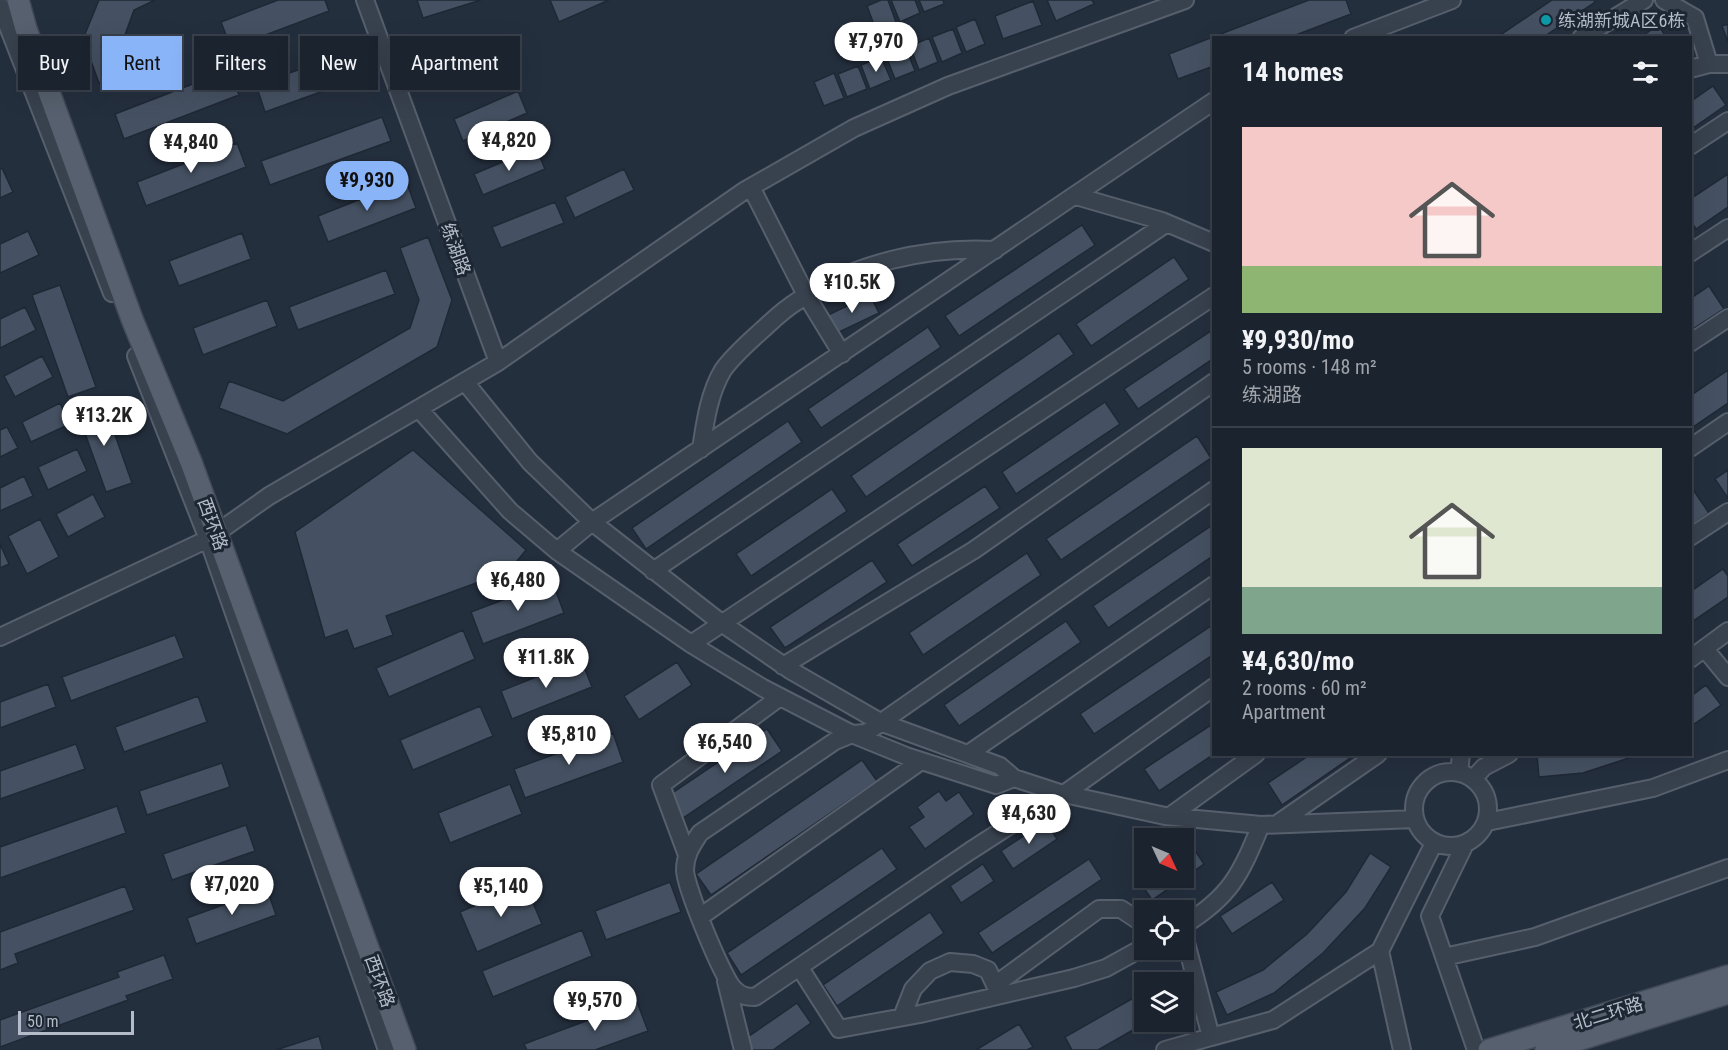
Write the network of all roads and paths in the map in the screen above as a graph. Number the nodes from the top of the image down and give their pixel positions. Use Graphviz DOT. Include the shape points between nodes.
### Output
graph roads {
  1 [pos="18,0"];
  2 [pos="365,0"];
  3 [pos="1185,0"];
  4 [pos="1452,0"];
  5 [pos="1644,0"];
  6 [pos="1664,0"];
  7 [pos="0,6"];
  8 [pos="1358,36"];
  9 [pos="1584,36"];
  10 [pos="1728,63"];
  11 [pos="1709,64"];
  12 [pos="1692,68"];
  13 [pos="1212,102"];
  14 [pos="1728,121"];
  15 [pos="1692,145"];
  16 [pos="751,187"];
  17 [pos="1076,196"];
  18 [pos="1167,223"];
  19 [pos="1728,228"];
  20 [pos="1212,242"];
  21 [pos="996,250"];
  22 [pos="1692,252"];
  23 [pos="807,296"];
  24 [pos="1212,297"];
  25 [pos="1728,318"];
  26 [pos="1692,342"];
  27 [pos="842,354"];
  28 [pos="498,362"];
  29 [pos="465,382"];
  30 [pos="1212,382"];
  31 [pos="419,409"];
  32 [pos="1728,422"];
  33 [pos="1692,447"];
  34 [pos="701,449"];
  35 [pos="1212,491"];
  36 [pos="1728,512"];
  37 [pos="592,522"];
  38 [pos="212,536"];
  39 [pos="1692,536"];
  40 [pos="557,551"];
  41 [pos="653,571"];
  42 [pos="1212,586"];
  43 [pos="720,622"];
  44 [pos="1728,631"];
  45 [pos="0,637"];
  46 [pos="691,644"];
  47 [pos="1705,649"];
  48 [pos="1692,658"];
  49 [pos="787,668"];
  50 [pos="1728,677"];
  51 [pos="763,688"];
  52 [pos="1212,688"];
  53 [pos="780,697"];
  54 [pos="880,722"];
  55 [pos="852,734"];
  56 [pos="968,754"];
  57 [pos="1253,756"];
  58 [pos="1375,756"];
  59 [pos="1461,756"];
  60 [pos="1505,756"];
  61 [pos="1728,760"];
  62 [pos="921,761"];
  63 [pos="1466,776"];
  64 [pos="1014,778"];
  65 [pos="1062,794"];
  66 [pos="1170,816"];
  67 [pos="1415,819"];
  68 [pos="1486,822"];
  69 [pos="1269,825"];
  70 [pos="1434,843"];
  71 [pos="1465,844"];
  72 [pos="687,855"];
  73 [pos="1728,868"];
  74 [pos="700,917"];
  75 [pos="1134,918"];
  76 [pos="1194,918"];
  77 [pos="1380,951"];
  78 [pos="1134,953"];
  79 [pos="1444,957"];
  80 [pos="1191,960"];
  81 [pos="800,968"];
  82 [pos="1728,976"];
  83 [pos="725,978"];
  84 [pos="1728,993"];
  85 [pos="902,1017"];
  86 [pos="1211,1037"];
  87 [pos="387,1050"];
  88 [pos="405,1050"];
  89 [pos="743,1050"];
  90 [pos="1165,1050"];
  91 [pos="1402,1050"];
  92 [pos="1476,1050"];
  93 [pos="1489,1050"];
  94 [pos="1546,1050"];
  1 -- 38 [label="main road, 西环路" via="132,319 191,462"];
  2 -- 28 [label="street, 练湖路"];
  3 -- 16 [label="street" via="948,86 854,128"];
  4 -- 8 [label="street"];
  5 -- 9 [label="street"];
  6 -- 11 [label="street" via="1695,18"];
  7 -- 38 [label="street, 西环路"];
  10 -- 11 [label="street"];
  11 -- 12 [label="street"];
  13 -- 17 [label="street"];
  14 -- 15 [label="street"];
  16 -- 23 [label="street"];
  16 -- 28 [label="street"];
  17 -- 18 [label="street"];
  17 -- 21 [label="street"];
  18 -- 20 [label="street"];
  18 -- 41 [label="street"];
  19 -- 22 [label="street"];
  21 -- 23 [label="street" via="960,249 900,257 863,269"];
  21 -- 27 [label="street"];
  23 -- 27 [label="street"];
  23 -- 34 [label="street" via="780,314 723,370 705,420"];
  24 -- 43 [label="street"];
  25 -- 26 [label="street"];
  27 -- 34 [label="street"];
  28 -- 29 [label="street"];
  29 -- 31 [label="street"];
  29 -- 37 [label="street" via="530,462"];
  30 -- 49 [label="street" via="974,550"];
  31 -- 38 [label="street" via="269,496"];
  31 -- 40 [label="street" via="501,502"];
  32 -- 33 [label="street"];
  34 -- 37 [label="street"];
  35 -- 54 [label="street"];
  36 -- 39 [label="street"];
  37 -- 40 [label="street"];
  37 -- 41 [label="street"];
  38 -- 45 [label="street"];
  38 -- 87 [label="street, 西环路"];
  38 -- 88 [label="main road, 西环路"];
  40 -- 46 [label="street"];
  41 -- 43 [label="street"];
  42 -- 56 [label="street"];
  43 -- 46 [label="street"];
  43 -- 49 [label="street"];
  44 -- 47 [label="street"];
  46 -- 51 [label="street"];
  47 -- 48 [label="street"];
  47 -- 50 [label="street"];
  49 -- 51 [label="street"];
  49 -- 54 [label="street"];
  51 -- 53 [label="street"];
  52 -- 65 [label="street"];
  53 -- 55 [label="street"];
  53 -- 72 [label="street" via="661,784"];
  54 -- 55 [label="street" via="866,733"];
  54 -- 56 [label="street"];
  55 -- 62 [label="street"];
  55 -- 72 [label="street" via="835,741 700,833"];
  56 -- 64 [label="street" via="1000,766"];
  57 -- 66 [label="street"];
  58 -- 69 [label="street"];
  59 -- 63 [label="street"];
  60 -- 63 [label="street"];
  61 -- 68 [label="street" via="1653,788"];
  62 -- 64 [label="street" via="996,784"];
  62 -- 74 [label="street"];
  63 -- 67 [label="street" via="1444,773 1430,779 1414,804"];
  63 -- 68 [label="street" via="1482,787 1487,798"];
  64 -- 65 [label="street"];
  65 -- 66 [label="street"];
  65 -- 81 [label="street" via="970,851"];
  66 -- 69 [label="street"];
  67 -- 69 [label="street"];
  67 -- 70 [label="street" via="1422,833"];
  68 -- 71 [label="street" via="1478,835"];
  69 -- 76 [label="street" via="1231,887"];
  70 -- 71 [label="street" via="1449,847"];
  70 -- 77 [label="street"];
  71 -- 79 [label="street" via="1430,916"];
  72 -- 74 [label="street" via="685,872"];
  73 -- 79 [label="street" via="1535,937"];
  74 -- 83 [label="street"];
  75 -- 85 [label="street" via="1121,909 1099,909 995,985 988,970 950,962 930,971 913,989"];
  77 -- 86 [label="street" via="1273,1020"];
  77 -- 91 [label="street"];
  78 -- 85 [label="street" via="1106,968 1074,978"];
  79 -- 92 [label="street"];
  80 -- 86 [label="street"];
  81 -- 83 [label="street" via="755,997 746,997"];
  81 -- 85 [label="street" via="839,1029"];
  82 -- 93 [label="main road, 北二环路"];
  83 -- 89 [label="street"];
  84 -- 94 [label="main road, 北二环路"];
  86 -- 90 [label="street"];
}
